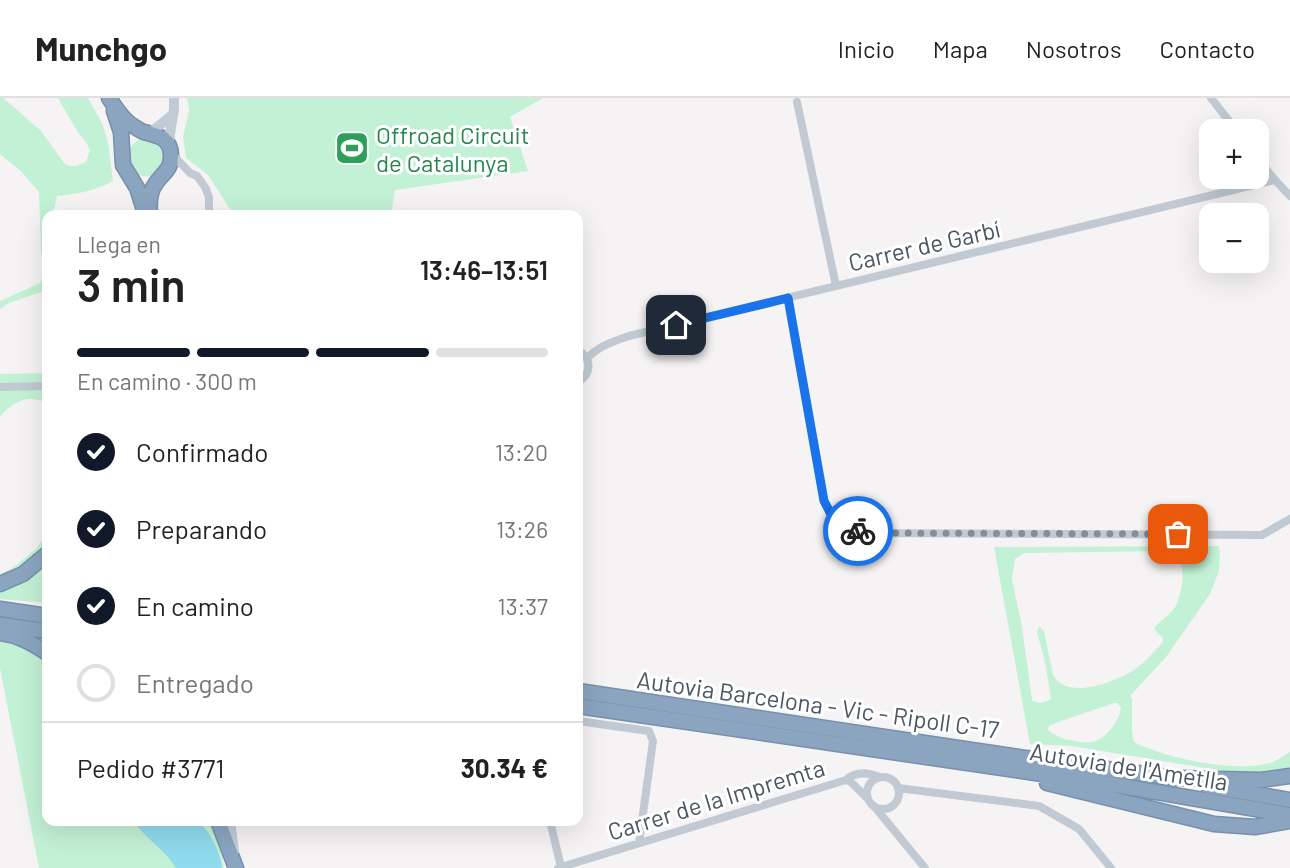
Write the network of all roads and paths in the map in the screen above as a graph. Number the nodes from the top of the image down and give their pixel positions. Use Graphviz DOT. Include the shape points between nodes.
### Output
graph roads {
  1 [pos="174,98"];
  2 [pos="1212,98"];
  3 [pos="109,99"];
  4 [pos="797,102"];
  5 [pos="172,115"];
  6 [pos="1228,119"];
  7 [pos="147,132"];
  8 [pos="123,149"];
  9 [pos="170,149"];
  10 [pos="190,173"];
  11 [pos="1269,173"];
  12 [pos="130,176"];
  13 [pos="162,177"];
  14 [pos="1275,180"];
  15 [pos="1290,196"];
  16 [pos="146,210"];
  17 [pos="149,210"];
  18 [pos="209,210"];
  19 [pos="836,286"];
  20 [pos="788,298"];
  21 [pos="583,354"];
  22 [pos="587,358"];
  23 [pos="583,378"];
  24 [pos="42,386"];
  25 [pos="0,387"];
  26 [pos="1290,519"];
  27 [pos="42,558"];
  28 [pos="0,584"];
  29 [pos="0,610"];
  30 [pos="42,615"];
  31 [pos="0,625"];
  32 [pos="42,630"];
  33 [pos="0,633"];
  34 [pos="42,650"];
  35 [pos="583,692"];
  36 [pos="583,707"];
  37 [pos="583,722"];
  38 [pos="961,762"];
  39 [pos="1290,776"];
  40 [pos="879,777"];
  41 [pos="1176,778"];
  42 [pos="846,780"];
  43 [pos="898,788"];
  44 [pos="1290,800"];
  45 [pos="872,804"];
  46 [pos="1290,815"];
  47 [pos="1290,821"];
  48 [pos="227,826"];
  49 [pos="551,826"];
  50 [pos="639,843"];
  51 [pos="236,868"];
  52 [pos="559,868"];
  53 [pos="925,868"];
  54 [pos="1111,868"];
  1 -- 5 [label="street"];
  2 -- 6 [label="street"];
  3 -- 7 [label="highway" via="127,121"];
  3 -- 8 [label="highway"];
  4 -- 19 [label="street"];
  5 -- 7 [label="street"];
  5 -- 9 [label="street"];
  7 -- 8 [label="highway" via="132,136"];
  7 -- 9 [label="highway" via="163,138"];
  8 -- 12 [label="highway" via="122,165"];
  9 -- 10 [label="street"];
  9 -- 13 [label="highway" via="171,164"];
  10 -- 13 [label="street"];
  10 -- 18 [label="street" via="208,191"];
  11 -- 14 [label="street"];
  12 -- 13 [label="highway" via="144,183"];
  12 -- 16 [label="highway"];
  13 -- 17 [label="highway" via="151,192"];
  14 -- 15 [label="street"];
  14 -- 19 [label="street, Carrer de Garbí"];
  19 -- 20 [label="street, Carrer de Garbí"];
  20 -- 22 [label="street, Carrer de Garbí" via="629,336"];
  20 -- 26 [label="street" via="824,501 846,530 1262,535"];
  21 -- 22 [label="street"];
  22 -- 23 [label="street" via="589,367"];
  24 -- 25 [label="street"];
  27 -- 28 [label="highway" via="23,574"];
  29 -- 30 [label="highway"];
  31 -- 32 [label="highway"];
  33 -- 34 [label="highway"];
  35 -- 41 [label="highway, Autovia Barcelona - Vic - Ripoll C-17"];
  36 -- 38 [label="highway, Autovia Barcelona - Vic - Ripoll C-17"];
  37 -- 50 [label="street" via="649,731 653,741"];
  38 -- 46 [label="highway, Autovia de l'Ametlla"];
  38 -- 47 [label="highway" via="1194,820 1255,827"];
  39 -- 41 [label="highway"];
  40 -- 42 [label="street, Carrer de la Impremta" via="859,773"];
  40 -- 43 [label="street" via="888,777"];
  40 -- 45 [label="street" via="868,787"];
  41 -- 44 [label="highway, Autovia de l'Ametlla"];
  42 -- 45 [label="street, Carrer de la Impremta"];
  42 -- 50 [label="street, Carrer de la Impremta"];
  43 -- 45 [label="street" via="893,806 883,809"];
  43 -- 54 [label="street" via="1040,806 1079,829"];
  45 -- 53 [label="street, Carrer de la Impremta"];
  48 -- 51 [label="highway"];
  49 -- 52 [label="street"];
  50 -- 52 [label="street, Carrer de la Impremta"];
}
